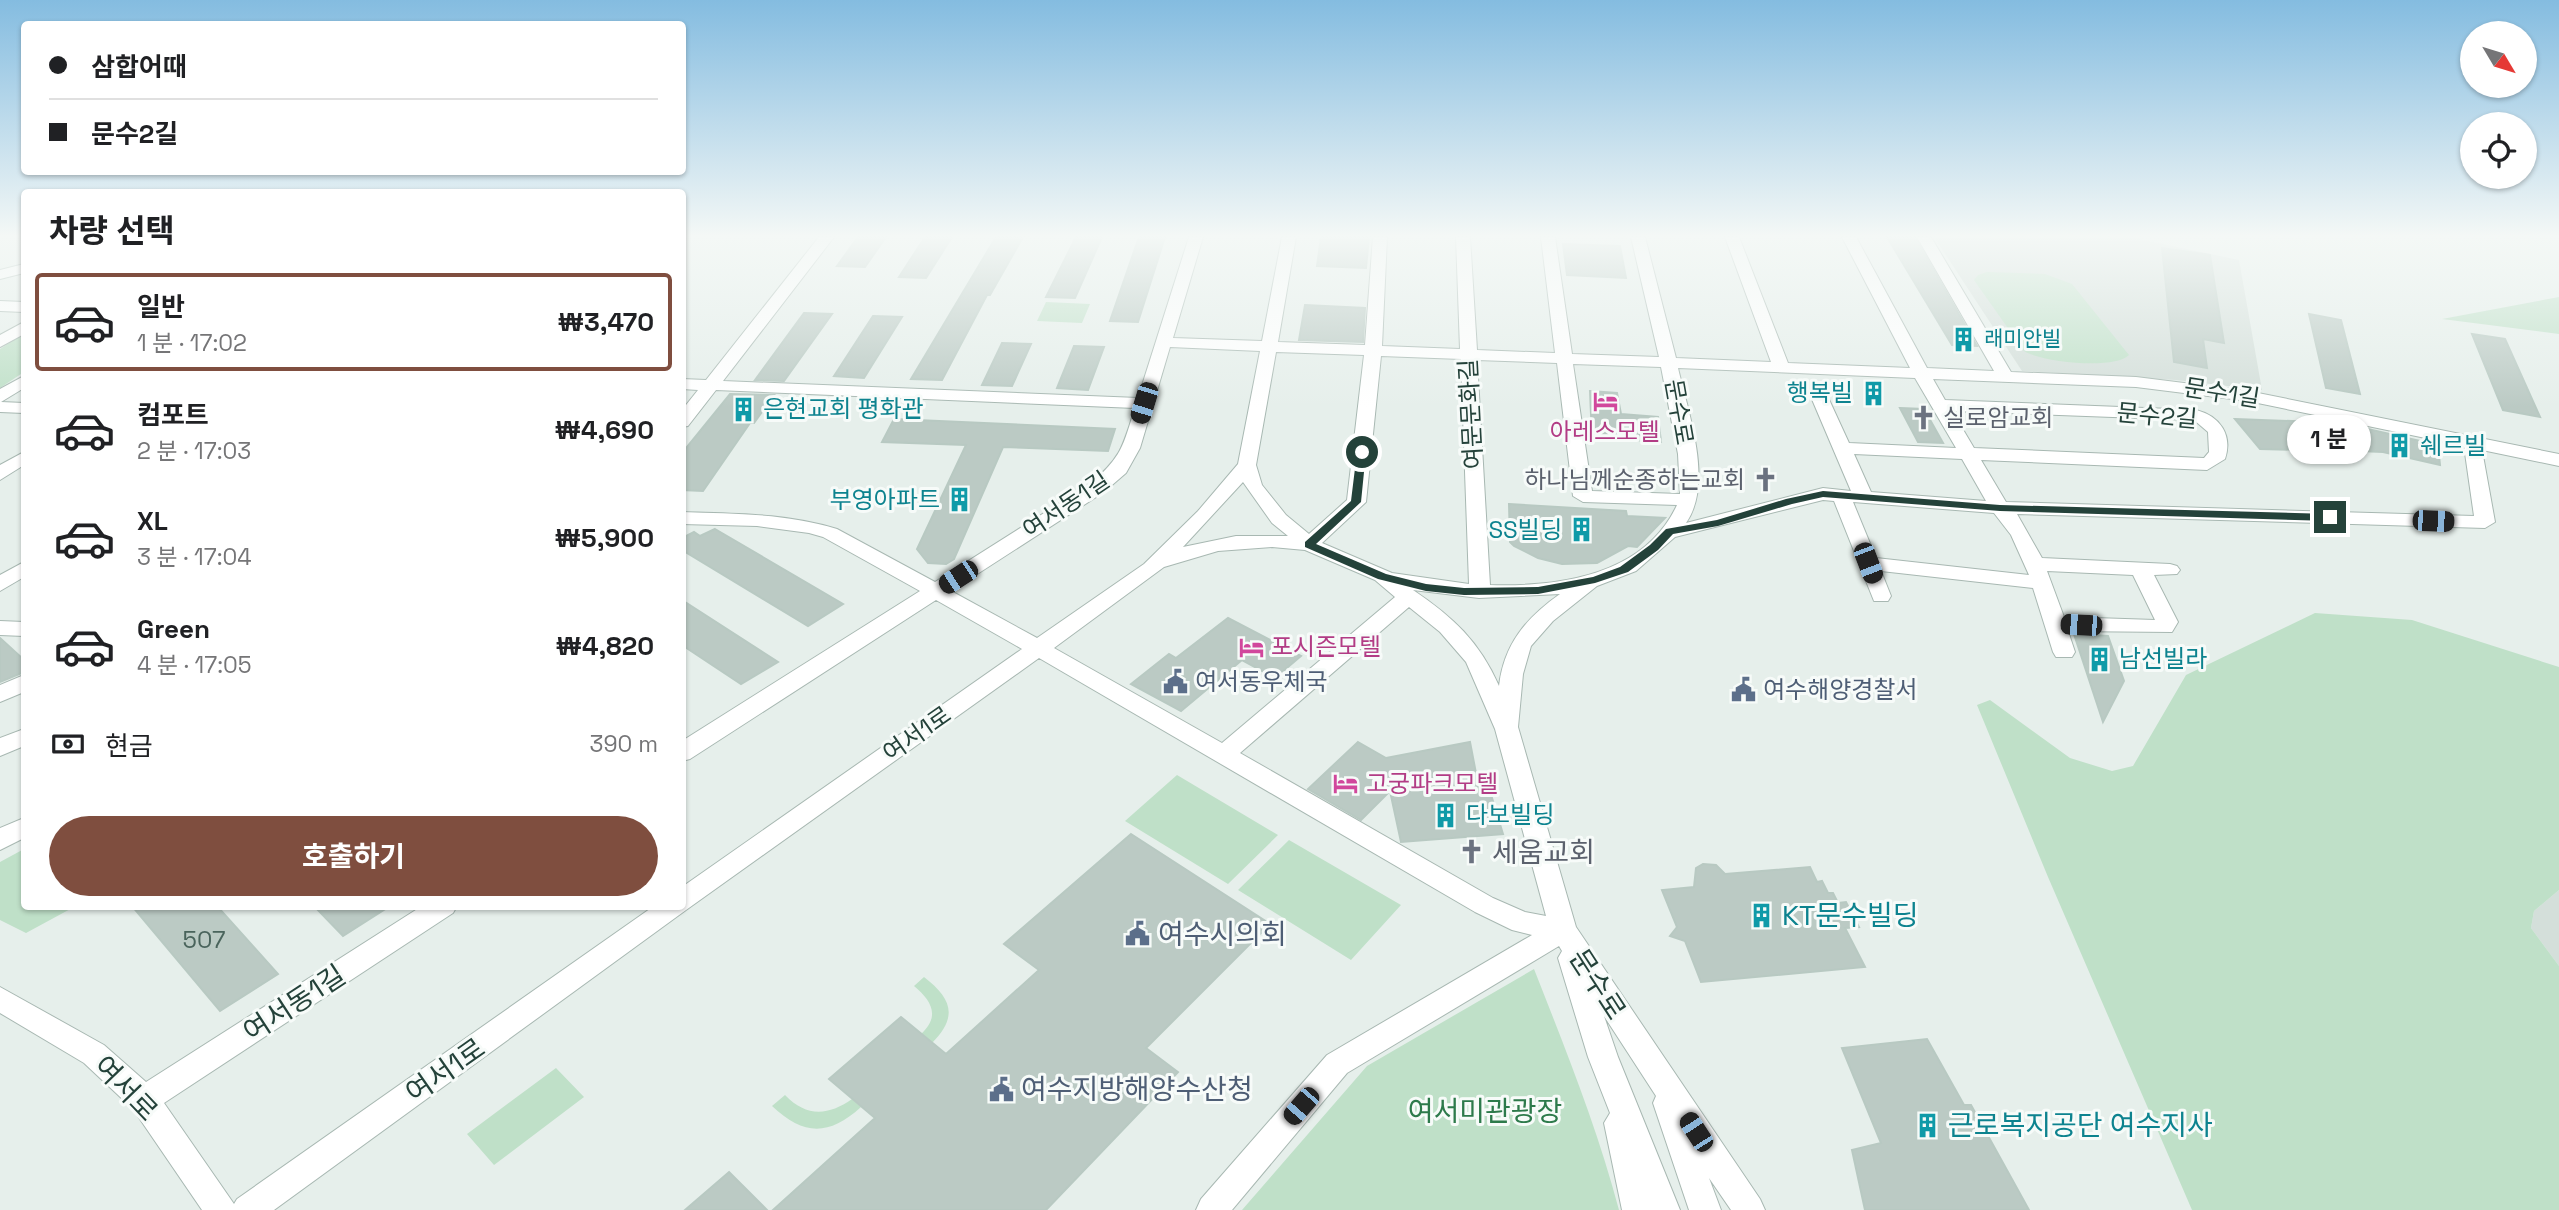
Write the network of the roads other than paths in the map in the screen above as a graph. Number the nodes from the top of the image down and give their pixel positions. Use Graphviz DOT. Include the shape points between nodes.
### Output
graph roads {
  1 [pos="783,293"];
  2 [pos="1178,293"];
  3 [pos="1279,293"];
  4 [pos="1377,293"];
  5 [pos="1466,293"];
  6 [pos="1556,293"];
  7 [pos="1652,293"];
  8 [pos="1754,293"];
  9 [pos="1879,293"];
  10 [pos="1957,293"];
  11 [pos="0,306"];
  12 [pos="21,307"];
  13 [pos="21,329"];
  14 [pos="0,342"];
  15 [pos="1163,342"];
  16 [pos="1269,347"];
  17 [pos="1373,352"];
  18 [pos="1469,356"];
  19 [pos="1565,359"];
  20 [pos="1670,364"];
  21 [pos="1782,368"];
  22 [pos="1921,373"];
  23 [pos="2005,376"];
  24 [pos="21,383"];
  25 [pos="686,384"];
  26 [pos="712,385"];
  27 [pos="0,397"];
  28 [pos="1820,397"];
  29 [pos="1144,403"];
  30 [pos="1940,405"];
  31 [pos="0,407"];
  32 [pos="21,408"];
  33 [pos="686,417"];
  34 [pos="2472,442"];
  35 [pos="1842,448"];
  36 [pos="1969,454"];
  37 [pos="21,459"];
  38 [pos="2559,460"];
  39 [pos="1247,465"];
  40 [pos="0,474"];
  41 [pos="1841,495"];
  42 [pos="1863,496"];
  43 [pos="1689,500"];
  44 [pos="2000,508"];
  45 [pos="686,518"];
  46 [pos="1669,532"];
  47 [pos="1309,544"];
  48 [pos="1868,563"];
  49 [pos="1151,568"];
  50 [pos="2140,569"];
  51 [pos="21,570"];
  52 [pos="2170,570"];
  53 [pos="2037,574"];
  54 [pos="1382,576"];
  55 [pos="1595,580"];
  56 [pos="0,585"];
  57 [pos="935,592"];
  58 [pos="1480,592"];
  59 [pos="1409,596"];
  60 [pos="1881,596"];
  61 [pos="2055,624"];
  62 [pos="0,628"];
  63 [pos="21,629"];
  64 [pos="1038,648"];
  65 [pos="2064,652"];
  66 [pos="21,684"];
  67 [pos="0,694"];
  68 [pos="1507,729"];
  69 [pos="21,738"];
  70 [pos="0,748"];
  71 [pos="686,750"];
  72 [pos="1223,755"];
  73 [pos="21,828"];
  74 [pos="0,839"];
  75 [pos="686,898"];
  76 [pos="438,910"];
  77 [pos="669,910"];
  78 [pos="1563,930"];
  79 [pos="0,999"];
  80 [pos="1603,1056"];
  81 [pos="1658,1074"];
  82 [pos="144,1099"];
  83 [pos="221,1210"];
  84 [pos="248,1210"];
  85 [pos="1212,1210"];
  86 [pos="1638,1210"];
  87 [pos="1664,1210"];
  88 [pos="1705,1210"];
  89 [pos="1749,1210"];
  1 -- 26 [label="street"];
  2 -- 15 [label="street, 여서동1길"];
  3 -- 16 [label="street"];
  4 -- 17 [label="street"];
  5 -- 18 [label="street, 여문문화길"];
  6 -- 19 [label="street"];
  7 -- 20 [label="street, 문수로"];
  8 -- 21 [label="street"];
  9 -- 22 [label="street"];
  10 -- 23 [label="street"];
  11 -- 12 [label="street"];
  13 -- 14 [label="street"];
  15 -- 16 [label="street"];
  15 -- 29 [label="street, 여서동1길"];
  16 -- 17 [label="street, 문수1길"];
  16 -- 39 [label="street"];
  17 -- 18 [label="street, 문수1길"];
  17 -- 47 [label="street" via="1356,502"];
  18 -- 19 [label="street, 문수1길"];
  18 -- 58 [label="street, 여문문화길"];
  19 -- 20 [label="street, 문수1길"];
  19 -- 43 [label="street" via="1583,496"];
  20 -- 21 [label="street, 문수1길"];
  20 -- 43 [label="street, 문수로" via="1685,440"];
  21 -- 22 [label="street, 문수1길"];
  22 -- 23 [label="street, 문수1길"];
  22 -- 30 [label="street"];
  23 -- 34 [label="street, 문수1길" via="2209,390"];
  24 -- 27 [label="street"];
  25 -- 26 [label="street"];
  26 -- 29 [label="street"];
  26 -- 33 [label="street"];
  28 -- 35 [label="street"];
  29 -- 57 [label="street, 여서동1길" via="1119,469 1097,488"];
  30 -- 36 [label="street"];
  30 -- 36 [label="street, 문수2길" via="2198,415 2208,420 2220,442 2216,460 2207,464"];
  31 -- 32 [label="street"];
  34 -- 38 [label="street, 문수1길"];
  34 -- 44 [label="street" via="2485,522"];
  35 -- 36 [label="street, 문수2길"];
  35 -- 42 [label="street"];
  36 -- 44 [label="street"];
  37 -- 40 [label="street"];
  39 -- 47 [label="street" via="1262,500"];
  39 -- 49 [label="street" via="1215,505"];
  41 -- 42 [label="street"];
  41 -- 46 [label="street" via="1808,497"];
  41 -- 48 [label="street"];
  42 -- 44 [label="street"];
  43 -- 46 [label="street"];
  44 -- 53 [label="street" via="2015,523"];
  45 -- 57 [label="street" via="822,530"];
  46 -- 55 [label="street" via="1624,570"];
  47 -- 49 [label="street" via="1224,542"];
  47 -- 54 [label="street"];
  48 -- 53 [label="street"];
  48 -- 60 [label="street"];
  49 -- 64 [label="street, 여서1로"];
  50 -- 52 [label="street"];
  50 -- 53 [label="street"];
  50 -- 61 [label="street" via="2167,622 2164,627"];
  51 -- 56 [label="street"];
  53 -- 61 [label="street"];
  54 -- 58 [label="street" via="1426,587"];
  54 -- 59 [label="street"];
  55 -- 58 [label="street" via="1538,590"];
  55 -- 68 [label="street" via="1539,623 1519,648"];
  57 -- 64 [label="street"];
  57 -- 71 [label="street, 여서동1길"];
  59 -- 68 [label="street" via="1469,648"];
  59 -- 72 [label="street"];
  61 -- 65 [label="street"];
  62 -- 63 [label="street"];
  64 -- 72 [label="street"];
  64 -- 75 [label="street, 여서1로"];
  66 -- 67 [label="street"];
  68 -- 78 [label="street, 문수로"];
  69 -- 70 [label="street"];
  72 -- 78 [label="street" via="1484,905 1521,922"];
  73 -- 74 [label="street"];
  76 -- 82 [label="street, 여서동1길"];
  77 -- 84 [label="street, 여서1로"];
  78 -- 80 [label="street"];
  78 -- 81 [label="street, 문수로"];
  78 -- 85 [label="street" via="1337,1064"];
  79 -- 82 [label="street, 여서로" via="94,1054"];
  80 -- 86 [label="street"];
  80 -- 87 [label="street"];
  81 -- 88 [label="street"];
  81 -- 89 [label="street, 문수로"];
  82 -- 83 [label="street, 여서로"];
}
